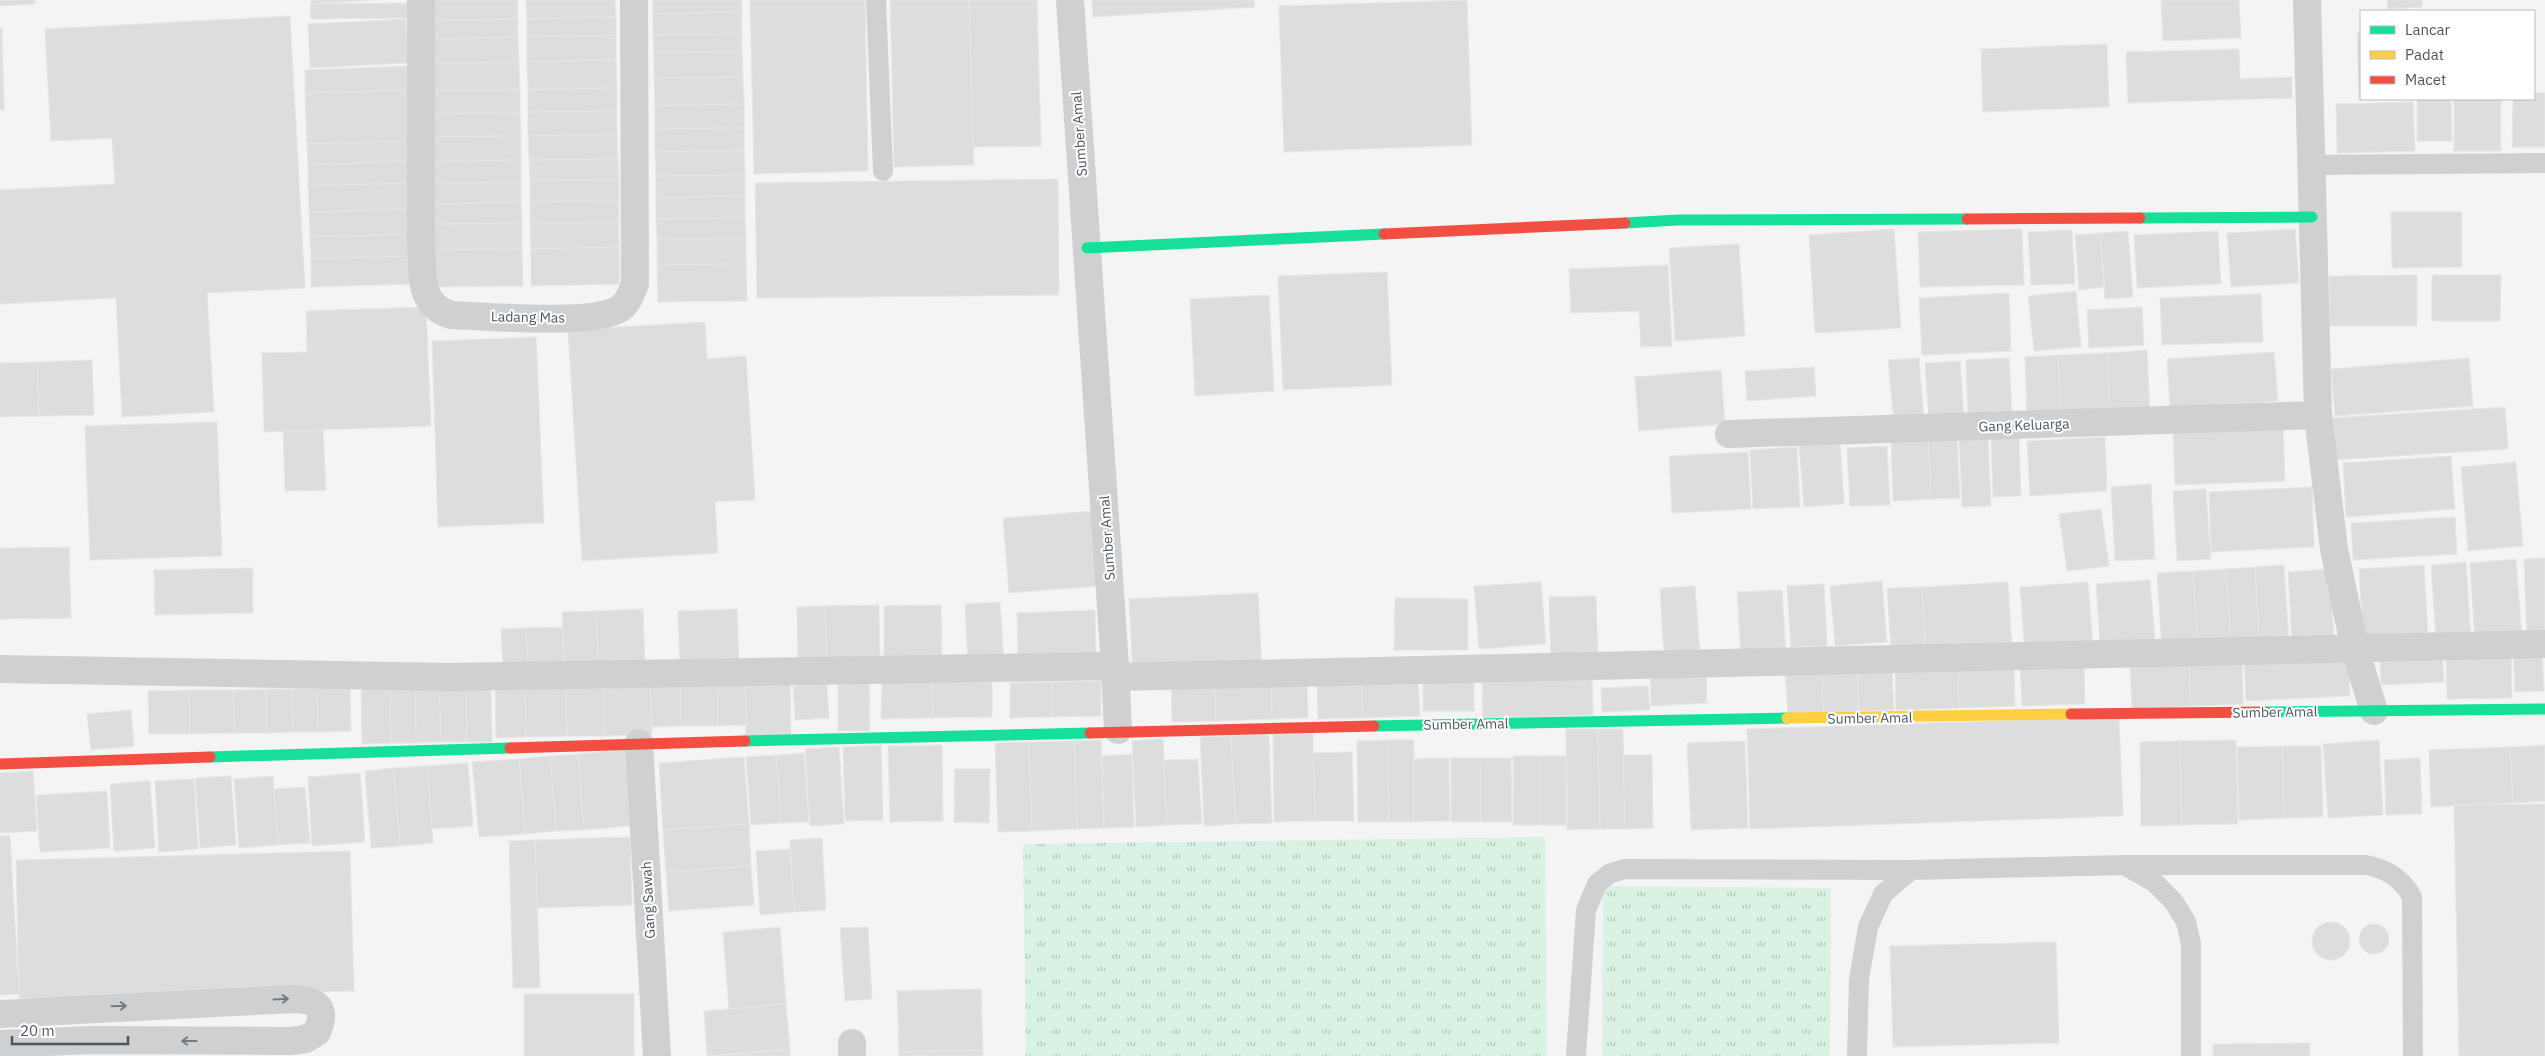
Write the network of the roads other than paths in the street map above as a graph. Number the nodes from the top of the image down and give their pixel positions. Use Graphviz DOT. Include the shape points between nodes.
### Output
graph roads {
  1 [pos="421,0"];
  2 [pos="634,0"];
  3 [pos="876,0"];
  4 [pos="1070,0"];
  5 [pos="2307,0"];
  6 [pos="2545,163"];
  7 [pos="2313,165"];
  8 [pos="883,171"];
  9 [pos="2312,218"];
  10 [pos="1087,248"];
  11 [pos="2318,415"];
  12 [pos="1730,434"];
  13 [pos="2545,644"];
  14 [pos="2355,649"];
  15 [pos="0,669"];
  16 [pos="1115,672"];
  17 [pos="2545,709"];
  18 [pos="2374,710"];
  19 [pos="1118,730"];
  20 [pos="639,743"];
  21 [pos="0,764"];
  22 [pos="2124,865"];
  23 [pos="1911,870"];
  24 [pos="218,1002"];
  25 [pos="90,1008"];
  26 [pos="0,1014"];
  27 [pos="93,1040"];
  28 [pos="222,1041"];
  29 [pos="0,1044"];
  30 [pos="657,1056"];
  31 [pos="1576,1056"];
  32 [pos="1857,1056"];
  33 [pos="2191,1056"];
  34 [pos="2413,1056"];
  1 -- 2 [label="street, Ladang Mas" via="421,246 429,302 437,311 451,315 550,319 607,314 620,309 629,299 635,284"];
  3 -- 8 [label="lane"];
  4 -- 10 [label="street, Sumber Amal"];
  5 -- 7 [label="street"];
  6 -- 7 [label="lane"];
  7 -- 9 [label="street"];
  9 -- 10 [label="street" via="1678,220"];
  9 -- 11 [label="street"];
  10 -- 16 [label="street, Sumber Amal"];
  11 -- 12 [label="street, Gang Keluarga"];
  11 -- 14 [label="street" via="2334,549"];
  13 -- 14 [label="street"];
  14 -- 16 [label="street"];
  14 -- 18 [label="street"];
  15 -- 16 [label="street" via="450,677"];
  16 -- 19 [label="street, Sumber Amal"];
  17 -- 18 [label="street, Sumber Amal"];
  18 -- 19 [label="street, Sumber Amal"];
  19 -- 20 [label="street"];
  20 -- 21 [label="street"];
  20 -- 30 [label="street, Gang Sawah"];
  22 -- 23 [label="lane"];
  22 -- 33 [label="lane" via="2154,882 2174,902 2186,922 2192,944"];
  22 -- 34 [label="lane" via="2366,865 2395,875 2406,885 2412,897"];
  23 -- 31 [label="lane" via="1624,869 1609,874 1597,884 1586,910"];
  23 -- 32 [label="lane" via="1883,894 1868,927 1859,979"];
  25 -- 24 [label="street, one-way"];
  24 -- 28 [label="street"];
  24 -- 28 [label="street, one-way" via="305,999 320,1006 322,1015 317,1032 306,1039"];
  25 -- 26 [label="street"];
  25 -- 27 [label="street"];
  28 -- 27 [label="street, one-way"];
  27 -- 29 [label="street"];
}
